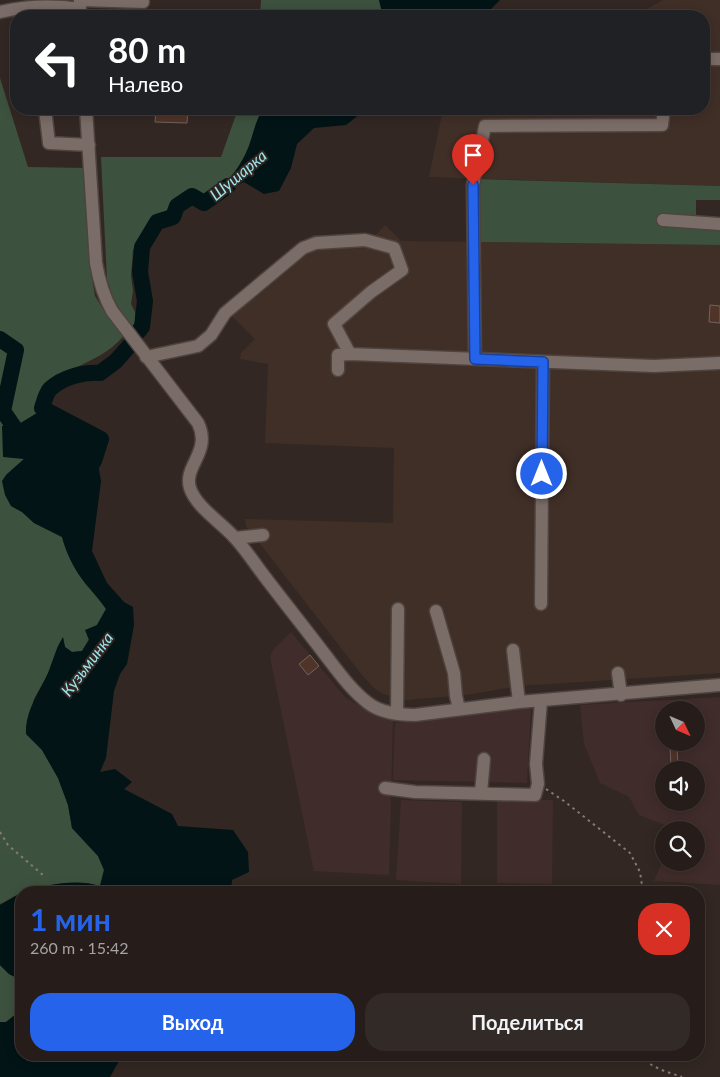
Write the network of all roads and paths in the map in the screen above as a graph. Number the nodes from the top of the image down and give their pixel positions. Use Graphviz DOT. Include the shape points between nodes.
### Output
graph roads {
  1 [pos="143,2"];
  2 [pos="80,6"];
  3 [pos="14,10"];
  4 [pos="45,115"];
  5 [pos="86,115"];
  6 [pos="663,115"];
  7 [pos="88,144"];
  8 [pos="663,220"];
  9 [pos="720,224"];
  10 [pos="350,354"];
  11 [pos="146,357"];
  12 [pos="475,359"];
  13 [pos="543,362"];
  14 [pos="720,363"];
  15 [pos="338,370"];
  16 [pos="263,535"];
  17 [pos="235,538"];
  18 [pos="541,604"];
  19 [pos="398,610"];
  20 [pos="436,611"];
  21 [pos="513,650"];
  22 [pos="618,673"];
  23 [pos="720,685"];
  24 [pos="621,694"];
  25 [pos="541,701"];
  26 [pos="519,702"];
  27 [pos="459,709"];
  28 [pos="397,714"];
  29 [pos="484,759"];
  30 [pos="538,784"];
  31 [pos="385,788"];
  32 [pos="481,793"];
  33 [pos="0,832"];
  34 [pos="44,876"];
  35 [pos="642,886"];
  36 [pos="646,1061"];
  37 [pos="682,1077"];
  1 -- 2 [label="lane"];
  2 -- 3 [label="lane"];
  4 -- 7 [label="lane" via="49,143"];
  5 -- 7 [label="lane"];
  6 -- 12 [label="lane" via="662,125 485,126 473,185"];
  7 -- 11 [label="lane" via="99,282 112,311"];
  8 -- 9 [label="lane"];
  10 -- 11 [label="lane" via="334,324 402,270 394,248 365,240 316,243 303,248 225,313 198,346"];
  10 -- 12 [label="lane"];
  10 -- 15 [label="lane" via="338,355"];
  11 -- 17 [label="lane" via="203,432 189,485 192,494"];
  12 -- 13 [label="lane"];
  13 -- 14 [label="lane" via="654,366"];
  13 -- 18 [label="lane"];
  16 -- 17 [label="lane"];
  17 -- 28 [label="lane" via="351,687 371,705"];
  19 -- 28 [label="lane"];
  20 -- 27 [label="lane" via="454,673"];
  21 -- 26 [label="lane"];
  22 -- 24 [label="lane"];
  23 -- 24 [label="lane"];
  24 -- 25 [label="lane"];
  25 -- 26 [label="lane"];
  25 -- 30 [label="lane" via="536,764"];
  26 -- 27 [label="lane"];
  27 -- 28 [label="lane"];
  29 -- 32 [label="lane"];
  30 -- 32 [label="lane" via="535,795"];
  30 -- 35 [label="path" via="630,853 640,872"];
  31 -- 32 [label="lane"];
  33 -- 34 [label="path" via="8,845"];
  36 -- 37 [label="path"];
}
